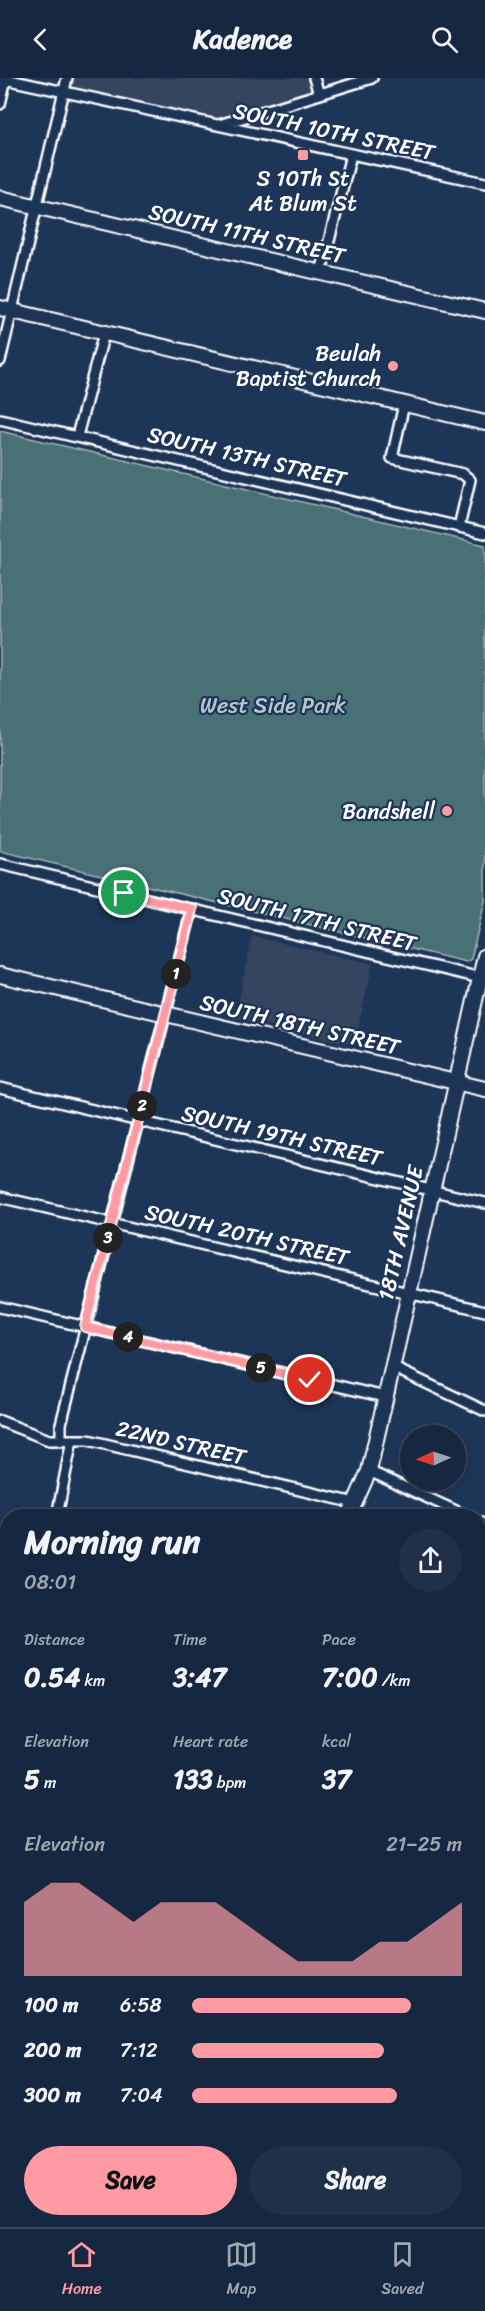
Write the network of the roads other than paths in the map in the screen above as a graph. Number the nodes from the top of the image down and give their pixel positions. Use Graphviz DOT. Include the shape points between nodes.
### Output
graph roads {
  1 [pos="34,78"];
  2 [pos="67,78"];
  3 [pos="314,78"];
  4 [pos="372,78"];
  5 [pos="3,79"];
  6 [pos="18,82"];
  7 [pos="64,92"];
  8 [pos="319,94"];
  9 [pos="0,104"];
  10 [pos="217,126"];
  11 [pos="351,155"];
  12 [pos="485,183"];
  13 [pos="0,198"];
  14 [pos="37,206"];
  15 [pos="321,272"];
  16 [pos="6,309"];
  17 [pos="485,311"];
  18 [pos="104,333"];
  19 [pos="0,361"];
  20 [pos="404,404"];
  21 [pos="0,419"];
  22 [pos="485,423"];
  23 [pos="77,436"];
  24 [pos="459,527"];
  25 [pos="485,533"];
  26 [pos="0,864"];
  27 [pos="192,909"];
  28 [pos="485,956"];
  29 [pos="0,975"];
  30 [pos="482,979"];
  31 [pos="165,1014"];
  32 [pos="456,1082"];
  33 [pos="0,1088"];
  34 [pos="485,1089"];
  35 [pos="138,1120"];
  36 [pos="432,1190"];
  37 [pos="0,1197"];
  38 [pos="485,1203"];
  39 [pos="112,1223"];
  40 [pos="408,1292"];
  41 [pos="0,1307"];
  42 [pos="485,1311"];
  43 [pos="85,1327"];
  44 [pos="392,1367"];
  45 [pos="385,1398"];
  46 [pos="485,1411"];
  47 [pos="0,1421"];
  48 [pos="72,1440"];
  49 [pos="61,1441"];
  50 [pos="369,1471"];
  51 [pos="355,1503"];
  52 [pos="58,1509"];
  53 [pos="352,1509"];
  54 [pos="452,1509"];
  1 -- 6 [label="street"];
  2 -- 7 [label="street"];
  3 -- 8 [label="street"];
  4 -- 8 [label="street"];
  5 -- 6 [label="street, SOUTH 10TH STREET"];
  5 -- 9 [label="street"];
  6 -- 7 [label="street, SOUTH 10TH STREET"];
  7 -- 10 [label="street, SOUTH 10TH STREET"];
  7 -- 14 [label="street"];
  8 -- 10 [label="street"];
  10 -- 11 [label="street, SOUTH 10TH STREET"];
  11 -- 12 [label="street, SOUTH 10TH STREET"];
  11 -- 15 [label="street"];
  13 -- 14 [label="street, SOUTH 11TH STREET"];
  14 -- 15 [label="street, SOUTH 11TH STREET"];
  14 -- 16 [label="street"];
  15 -- 17 [label="street, SOUTH 11TH STREET"];
  16 -- 18 [label="street"];
  16 -- 19 [label="street"];
  18 -- 20 [label="street"];
  18 -- 23 [label="street"];
  20 -- 22 [label="street"];
  20 -- 24 [label="street" via="392,458 463,474 470,480"];
  21 -- 23 [label="street, SOUTH 13TH STREET"];
  23 -- 24 [label="street, SOUTH 13TH STREET"];
  24 -- 25 [label="street, SOUTH 13TH STREET"];
  26 -- 27 [label="street, SOUTH 17TH STREET"];
  27 -- 30 [label="street, SOUTH 17TH STREET"];
  27 -- 31 [label="street"];
  28 -- 30 [label="street, 18TH AVENUE"];
  29 -- 31 [label="street, SOUTH 18TH STREET"];
  30 -- 32 [label="street, 18TH AVENUE"];
  31 -- 32 [label="street, SOUTH 18TH STREET"];
  31 -- 35 [label="street"];
  32 -- 34 [label="street, SOUTH 18TH STREET"];
  32 -- 36 [label="street, 18TH AVENUE"];
  33 -- 35 [label="street, SOUTH 19TH STREET"];
  35 -- 36 [label="street, SOUTH 19TH STREET"];
  35 -- 39 [label="street"];
  36 -- 38 [label="street, SOUTH 19TH STREET"];
  36 -- 40 [label="street, 18TH AVENUE"];
  37 -- 39 [label="street, SOUTH 20TH STREET"];
  39 -- 40 [label="street, SOUTH 20TH STREET"];
  39 -- 43 [label="street"];
  40 -- 42 [label="street, SOUTH 20TH STREET"];
  40 -- 44 [label="street, 18TH AVENUE"];
  41 -- 43 [label="street"];
  43 -- 45 [label="street"];
  43 -- 49 [label="street" via="61,1424"];
  44 -- 45 [label="street, 18TH AVENUE"];
  44 -- 46 [label="street"];
  45 -- 50 [label="street, 18TH AVENUE"];
  47 -- 49 [label="street, 22ND STREET" via="44,1439"];
  48 -- 49 [label="street, 22ND STREET"];
  48 -- 51 [label="street, 22ND STREET" via="88,1440"];
  48 -- 52 [label="street"];
  50 -- 51 [label="street, 18TH AVENUE"];
  50 -- 54 [label="street"];
  51 -- 53 [label="street, 18TH AVENUE"];
}
